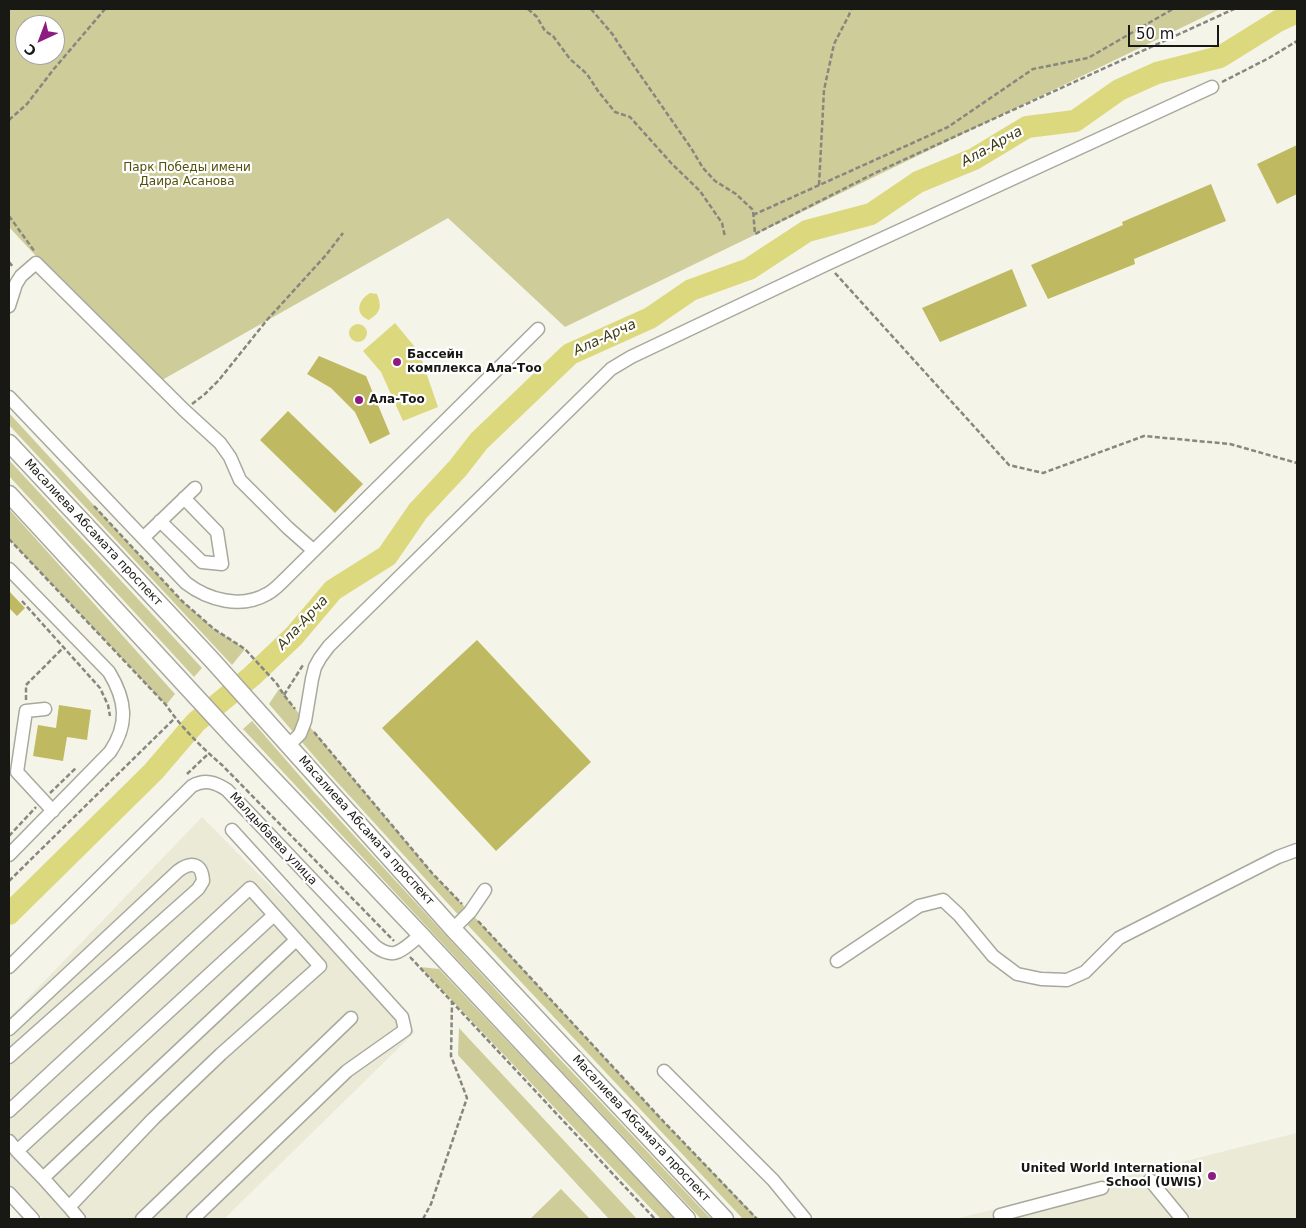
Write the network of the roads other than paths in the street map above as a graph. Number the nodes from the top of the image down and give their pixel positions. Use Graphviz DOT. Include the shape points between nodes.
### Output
graph roads {
  1 [pos="1217,81"];
  2 [pos="9,306"];
  3 [pos="538,329"];
  4 [pos="9,397"];
  5 [pos="9,443"];
  6 [pos="195,488"];
  7 [pos="9,494"];
  8 [pos="184,498"];
  9 [pos="160,521"];
  10 [pos="143,538"];
  11 [pos="313,550"];
  12 [pos="9,569"];
  13 [pos="45,710"];
  14 [pos="289,745"];
  15 [pos="53,811"];
  16 [pos="232,830"];
  17 [pos="1297,850"];
  18 [pos="9,855"];
  19 [pos="485,890"];
  20 [pos="274,915"];
  21 [pos="454,928"];
  22 [pos="421,935"];
  23 [pos="296,940"];
  24 [pos="837,961"];
  25 [pos="12,963"];
  26 [pos="351,1018"];
  27 [pos="9,1029"];
  28 [pos="9,1058"];
  29 [pos="664,1071"];
  30 [pos="9,1111"];
  31 [pos="13,1146"];
  32 [pos="43,1178"];
  33 [pos="1150,1180"];
  34 [pos="1102,1188"];
  35 [pos="9,1193"];
  36 [pos="69,1207"];
  37 [pos="1000,1215"];
  38 [pos="33,1219"];
  39 [pos="79,1219"];
  40 [pos="142,1219"];
  41 [pos="194,1219"];
  42 [pos="687,1219"];
  43 [pos="725,1219"];
  44 [pos="805,1219"];
  45 [pos="1182,1219"];
  1 -- 14 [label="street" via="611,369 329,646 315,667 300,734"];
  2 -- 11 [label="street" via="21,276 36,263 220,443 240,480"];
  3 -- 11 [label="street"];
  4 -- 10 [label="street"];
  5 -- 14 [label="main road, Масалиева Абсамата проспект"];
  6 -- 8 [label="street"];
  7 -- 22 [label="main road"];
  8 -- 9 [label="street"];
  8 -- 9 [label="street" via="217,532 222,564 202,562"];
  9 -- 10 [label="street"];
  10 -- 11 [label="street" via="195,590 231,602 267,594"];
  12 -- 15 [label="street" via="109,672 121,698 123,717 115,745"];
  13 -- 15 [label="street" via="26,711 17,772"];
  14 -- 21 [label="main road, Масалиева Абсамата проспект"];
  15 -- 18 [label="street"];
  16 -- 41 [label="street" via="402,1017 405,1030 347,1071"];
  17 -- 24 [label="street" via="1119,938 1084,972 1067,980 1017,974 993,956 943,900 919,906"];
  19 -- 21 [label="street"];
  20 -- 23 [label="street"];
  20 -- 30 [label="street" via="250,888"];
  20 -- 31 [label="street"];
  21 -- 43 [label="main road, Масалиева Абсамата проспект"];
  22 -- 25 [label="street, Малдыбаева улица" via="395,954 374,946 227,790 206,781 192,786"];
  22 -- 42 [label="main road"];
  23 -- 32 [label="street"];
  23 -- 36 [label="street" via="320,966 153,1119"];
  26 -- 40 [label="street"];
  27 -- 28 [label="street" via="185,865 199,867 203,881 198,889"];
  29 -- 44 [label="street" via="773,1180"];
  31 -- 32 [label="street"];
  32 -- 36 [label="street"];
  33 -- 45 [label="street"];
  34 -- 37 [label="street"];
  35 -- 38 [label="street"];
  36 -- 39 [label="street"];
}
